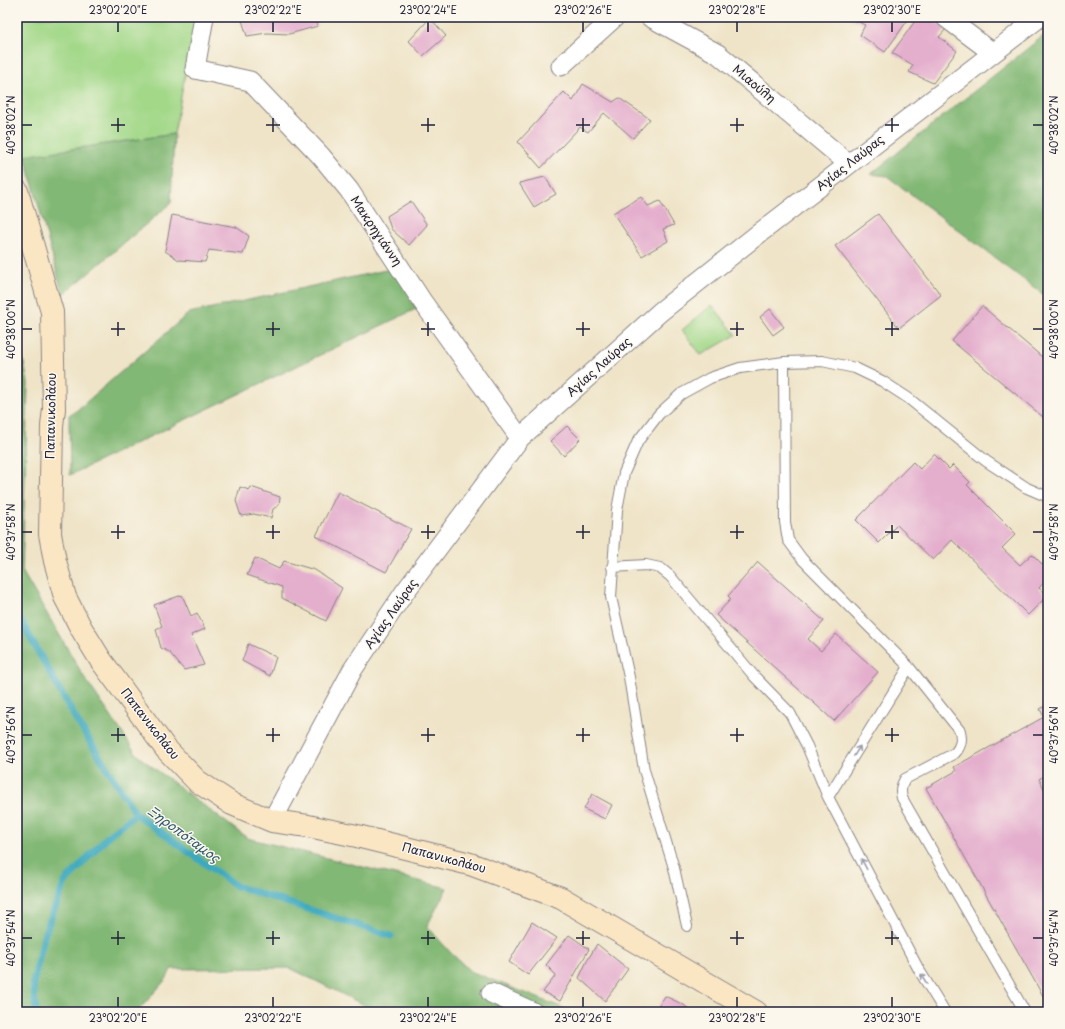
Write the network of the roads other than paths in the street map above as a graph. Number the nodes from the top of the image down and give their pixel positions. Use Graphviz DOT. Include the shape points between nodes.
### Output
graph roads {
  1 [pos="204,17"];
  2 [pos="615,17"];
  3 [pos="650,17"];
  4 [pos="945,17"];
  5 [pos="1040,17"];
  6 [pos="993,53"];
  7 [pos="561,66"];
  8 [pos="849,164"];
  9 [pos="17,191"];
  10 [pos="784,362"];
  11 [pos="520,438"];
  12 [pos="1048,497"];
  13 [pos="612,567"];
  14 [pos="909,667"];
  15 [pos="828,797"];
  16 [pos="272,821"];
  17 [pos="687,926"];
  18 [pos="491,993"];
  19 [pos="533,1012"];
  20 [pos="756,1012"];
  21 [pos="945,1012"];
  22 [pos="1025,1012"];
  1 -- 11 [label="street, Μακρηγιάννη" via="195,69 250,81 321,156 349,190 422,301"];
  2 -- 7 [label="street"];
  3 -- 8 [label="street, Μιαούλη" via="718,54"];
  4 -- 6 [label="street"];
  5 -- 6 [label="street, Αγίας Λαύρας"];
  6 -- 8 [label="street, Αγίας Λαύρας"];
  8 -- 11 [label="street, Αγίας Λαύρας" via="660,312"];
  9 -- 16 [label="main road, Παπανικολάου" via="52,312 54,409 51,440 50,534 65,597 100,659 166,749 197,781 232,804"];
  10 -- 12 [label="lane" via="822,361 855,368 882,381 908,398 986,461 1027,488"];
  10 -- 13 [label="lane" via="740,368 710,378 681,394 659,414 638,441 624,473 617,510"];
  10 -- 14 [label="lane" via="785,522 788,540 802,559"];
  11 -- 16 [label="street, Αγίας Λαύρας" via="404,593 353,669"];
  13 -- 15 [label="lane" via="646,564 660,568 670,576 754,676 790,713"];
  13 -- 17 [label="lane" via="611,597 629,677 644,770 674,868"];
  15 -- 14 [label="lane, one-way"];
  14 -- 22 [label="lane" via="960,731 962,739 954,753 905,779 901,785 902,798"];
  21 -- 15 [label="lane, one-way" via="919,970"];
  16 -- 20 [label="main road, Παπανικολάου" via="357,836 499,873 561,898"];
  18 -- 19 [label="street"];
}
